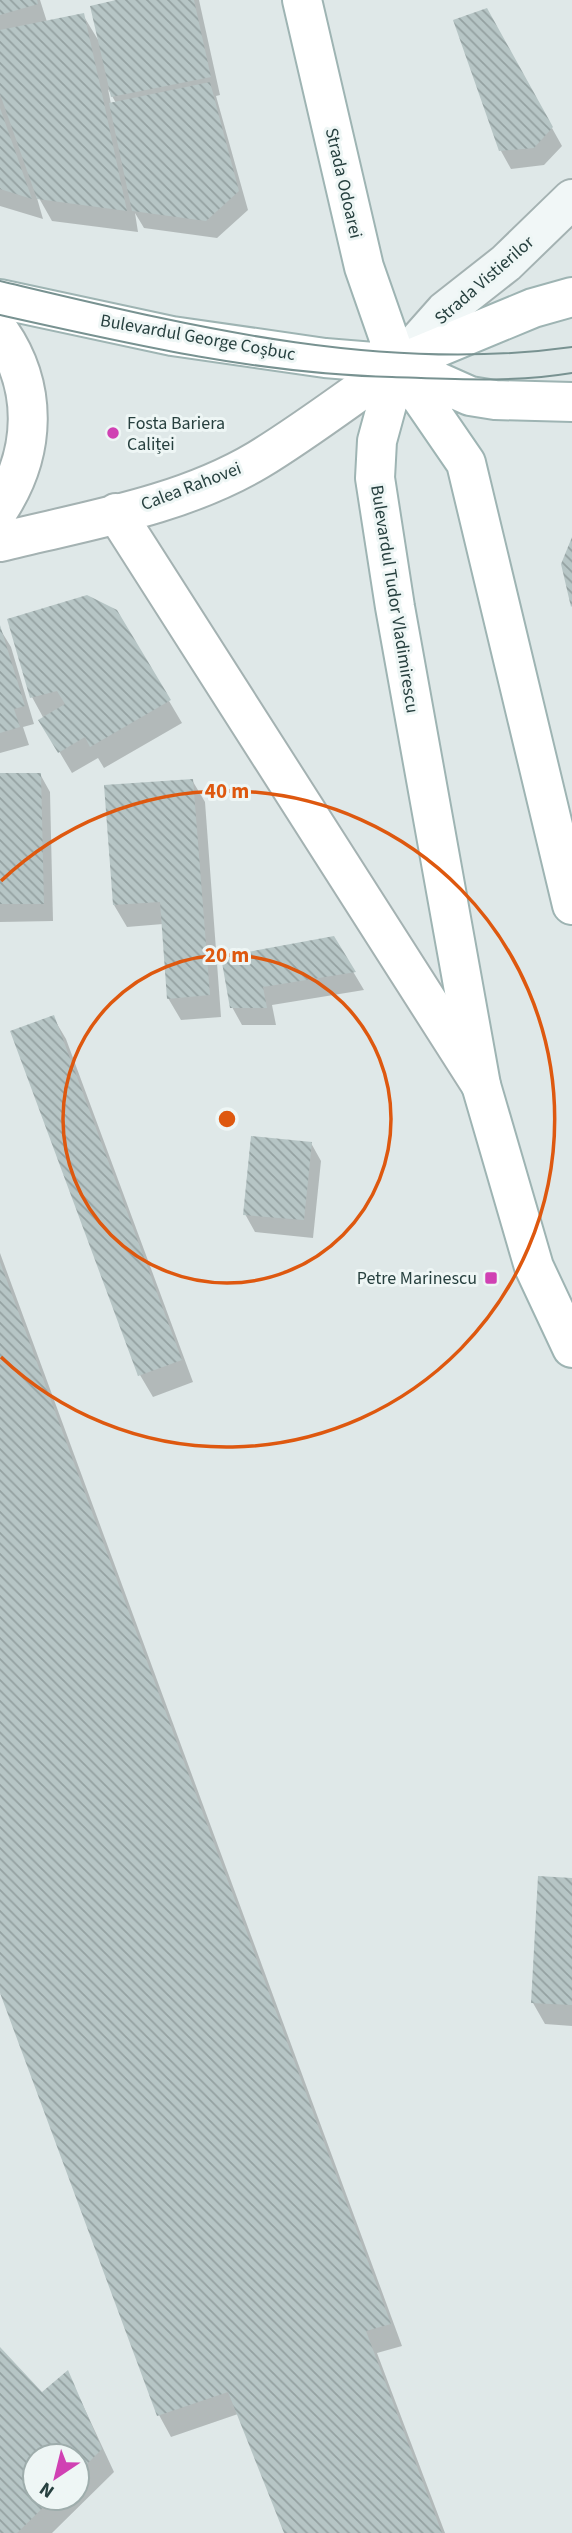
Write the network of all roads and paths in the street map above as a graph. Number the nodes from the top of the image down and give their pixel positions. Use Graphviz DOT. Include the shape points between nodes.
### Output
graph roads {
  1 [pos="302,0"];
  2 [pos="572,199"];
  3 [pos="572,297"];
  4 [pos="0,299"];
  5 [pos="0,332"];
  6 [pos="398,364"];
  7 [pos="572,402"];
  8 [pos="0,508"];
  9 [pos="116,513"];
  10 [pos="0,542"];
  11 [pos="572,905"];
  12 [pos="481,1085"];
  13 [pos="572,1348"];
  1 -- 6 [label="main road, Strada Odoarei" via="364,267"];
  2 -- 6 [label="street, Strada Vistierilor" via="506,263 445,311"];
  3 -- 6 [label="main road, Calea Rahovei" via="533,308"];
  4 -- 6 [label="main road, Bulevardul George Coșbuc" via="172,336"];
  5 -- 8 [label="main road" via="18,362 29,420 26,451"];
  6 -- 7 [label="main road" via="470,396"];
  6 -- 9 [label="main road, Calea Rahovei" via="257,461 183,493"];
  6 -- 11 [label="main road" via="466,463"];
  6 -- 12 [label="main road, Bulevardul Tudor Vladimirescu" via="377,441 375,478"];
  9 -- 10 [label="main road, Calea Rahovei"];
  9 -- 12 [label="main road"];
  12 -- 13 [label="main road, Bulevardul Tudor Vladimirescu" via="534,1267"];
}
